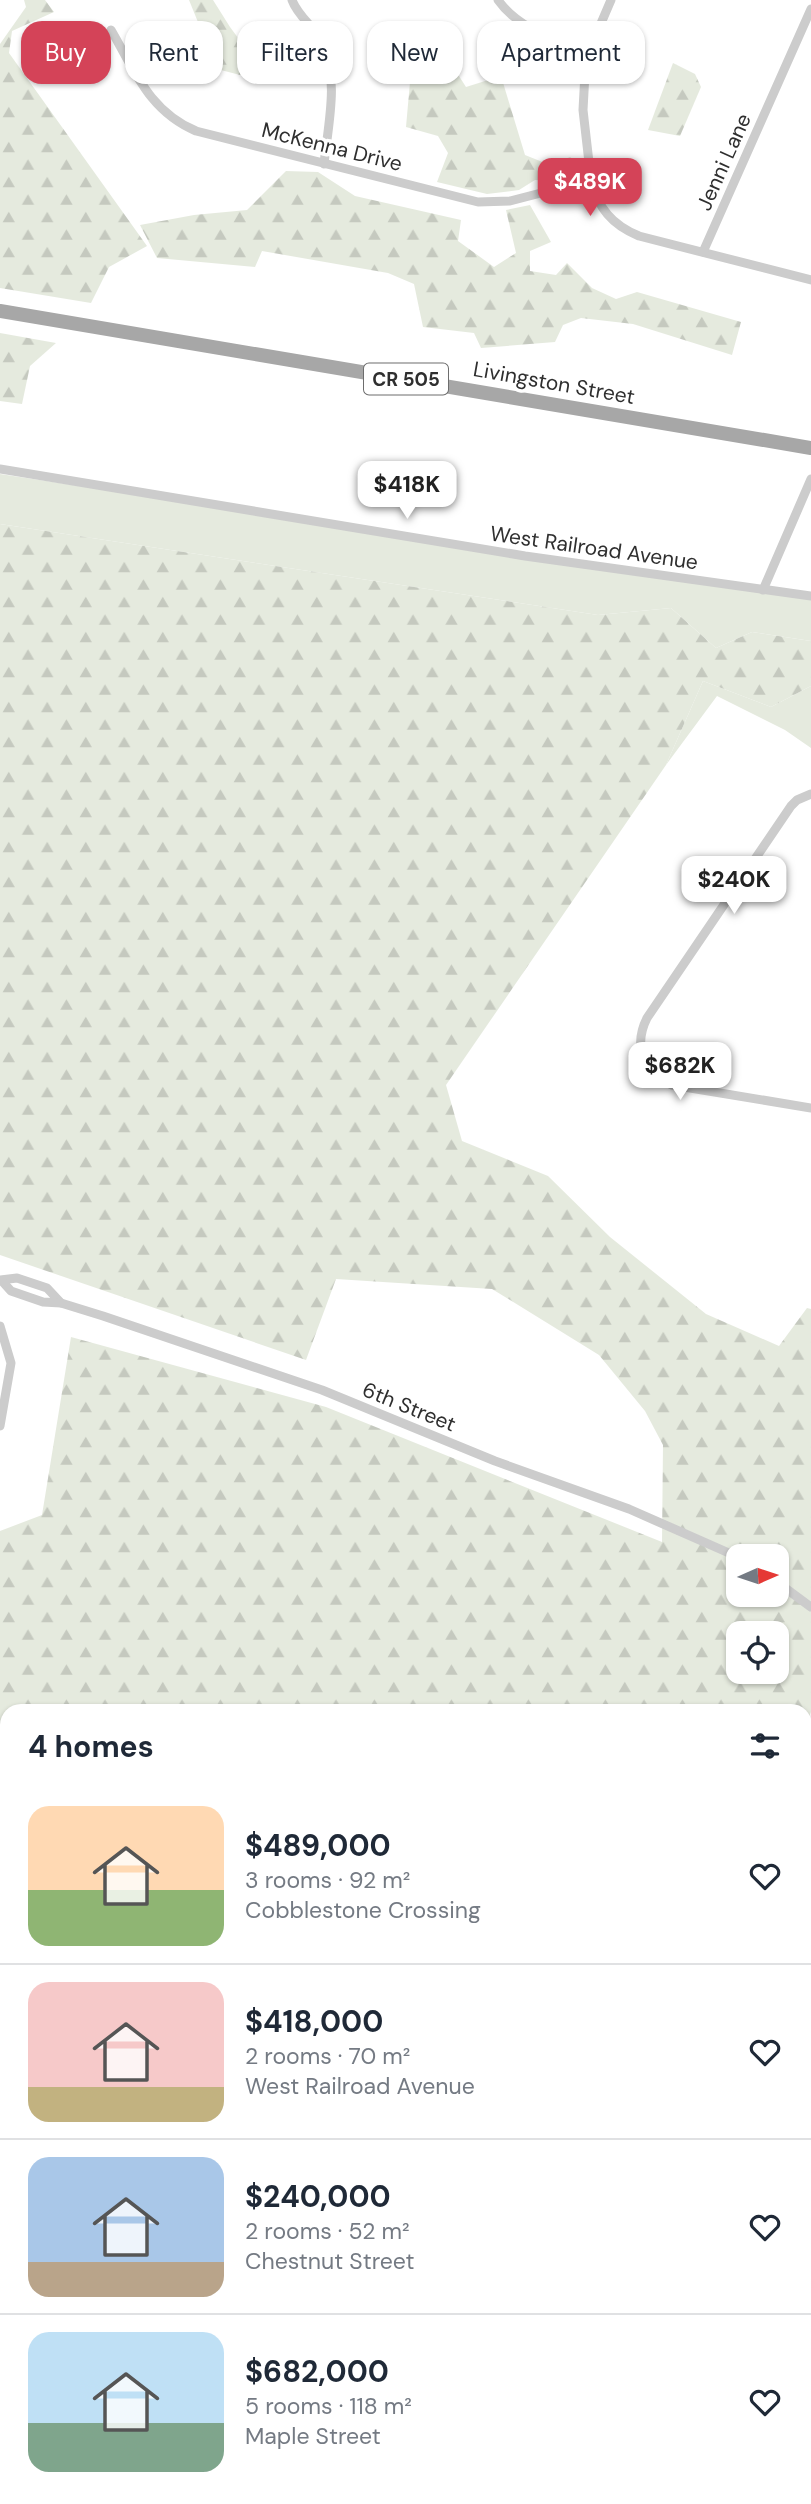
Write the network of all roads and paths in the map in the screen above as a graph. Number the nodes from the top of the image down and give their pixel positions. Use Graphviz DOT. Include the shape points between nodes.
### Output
graph roads {
  1 [pos="292,0"];
  2 [pos="498,0"];
  3 [pos="611,0"];
  4 [pos="811,9"];
  5 [pos="516,21"];
  6 [pos="602,21"];
  7 [pos="111,30"];
  8 [pos="584,84"];
  9 [pos="324,164"];
  10 [pos="592,180"];
  11 [pos="703,252"];
  12 [pos="811,280"];
  13 [pos="0,311"];
  14 [pos="811,448"];
  15 [pos="0,469"];
  16 [pos="811,479"];
  17 [pos="763,590"];
  18 [pos="811,596"];
  19 [pos="811,794"];
  20 [pos="811,1108"];
  21 [pos="1,1281"];
  22 [pos="61,1303"];
  23 [pos="0,1326"];
  24 [pos="2,1410"];
  25 [pos="0,1426"];
  26 [pos="726,1552"];
  27 [pos="789,1590"];
  28 [pos="811,1607"];
  1 -- 9 [label="street" via="323,43 331,76"];
  2 -- 5 [label="street"];
  3 -- 6 [label="street"];
  4 -- 11 [label="street, Jenni Lane"];
  7 -- 9 [label="street, McKenna Drive" via="149,96 168,117 196,131"];
  8 -- 10 [label="street"];
  9 -- 10 [label="street, McKenna Drive" via="494,203"];
  10 -- 11 [label="street" via="605,213 626,230"];
  11 -- 12 [label="street"];
  13 -- 14 [label="main road, Livingston Street / CR 505"];
  15 -- 17 [label="street, West Railroad Avenue" via="525,556"];
  16 -- 17 [label="street"];
  17 -- 18 [label="street, West Railroad Avenue"];
  19 -- 20 [label="street" via="791,806 650,1013 642,1027 640,1048 647,1067 672,1085"];
  21 -- 22 [label="street, 6th Street" via="11,1291"];
  21 -- 22 [label="street, 6th Street" via="17,1278 47,1288"];
  22 -- 26 [label="street, 6th Street" via="321,1390 495,1461 629,1508"];
  23 -- 24 [label="street" via="10,1363"];
  24 -- 25 [label="street"];
  27 -- 28 [label="street"];
}
